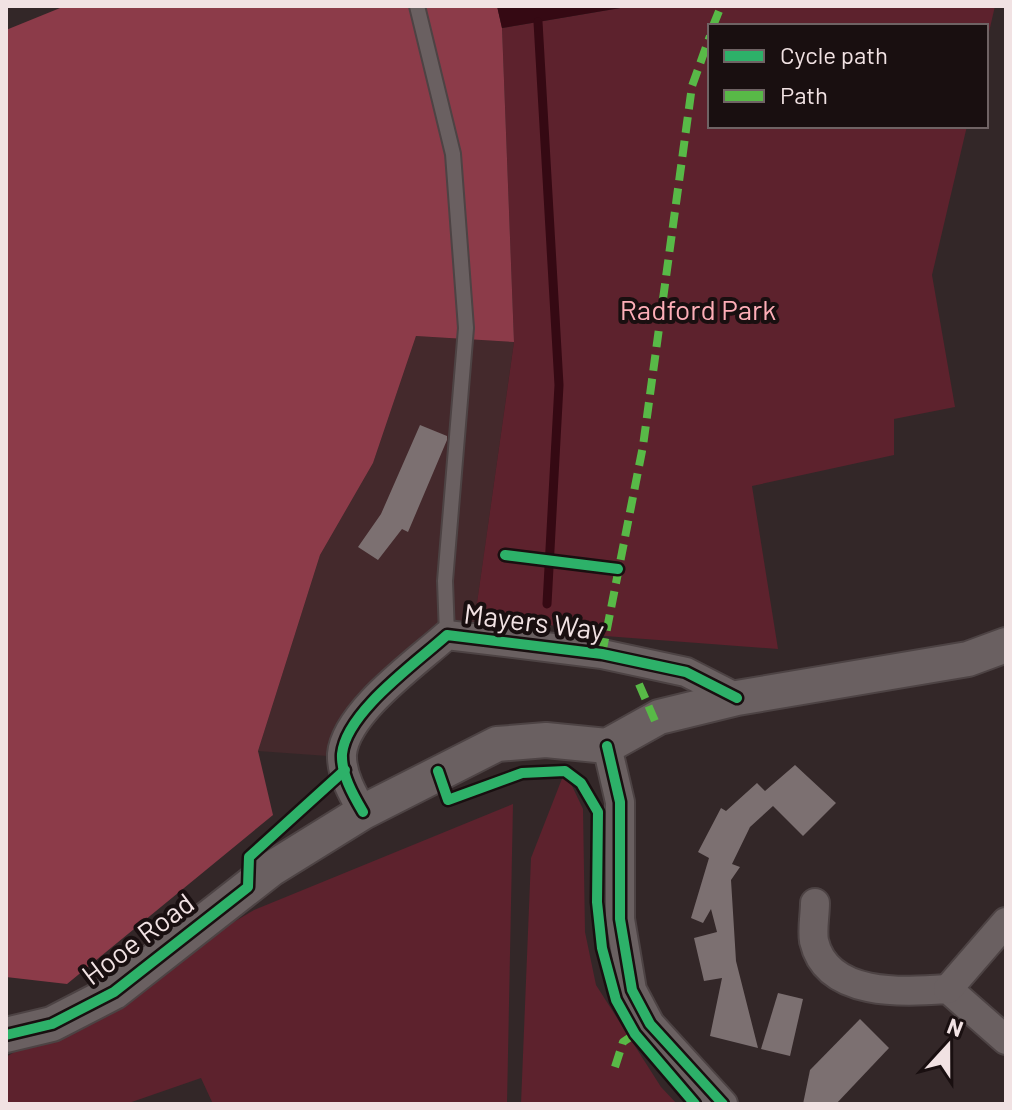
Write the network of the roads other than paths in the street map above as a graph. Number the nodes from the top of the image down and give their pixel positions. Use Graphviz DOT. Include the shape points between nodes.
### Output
graph roads {
  1 [pos="417,6"];
  2 [pos="447,635"];
  3 [pos="1006,645"];
  4 [pos="737,698"];
  5 [pos="607,746"];
  6 [pos="363,812"];
  7 [pos="815,903"];
  8 [pos="1006,922"];
  9 [pos="948,989"];
  10 [pos="6,1035"];
  11 [pos="1006,1040"];
  12 [pos="723,1104"];
  1 -- 2 [label="lane" via="453,154 466,328 445,581"];
  2 -- 4 [label="street, Mayers Way" via="616,657 686,672"];
  2 -- 6 [label="street, Mayers Way" via="347,732 342,757 349,787"];
  3 -- 4 [label="street" via="968,659"];
  4 -- 5 [label="street" via="659,717"];
  5 -- 6 [label="street, Hooe Road" via="546,740 497,744"];
  5 -- 12 [label="street" via="620,802 620,919 632,990 650,1024"];
  6 -- 10 [label="street, Hooe Road" via="271,869 114,992 52,1024"];
  7 -- 9 [label="street" via="814,941 826,965 867,989"];
  8 -- 9 [label="street"];
  9 -- 11 [label="street"];
}
